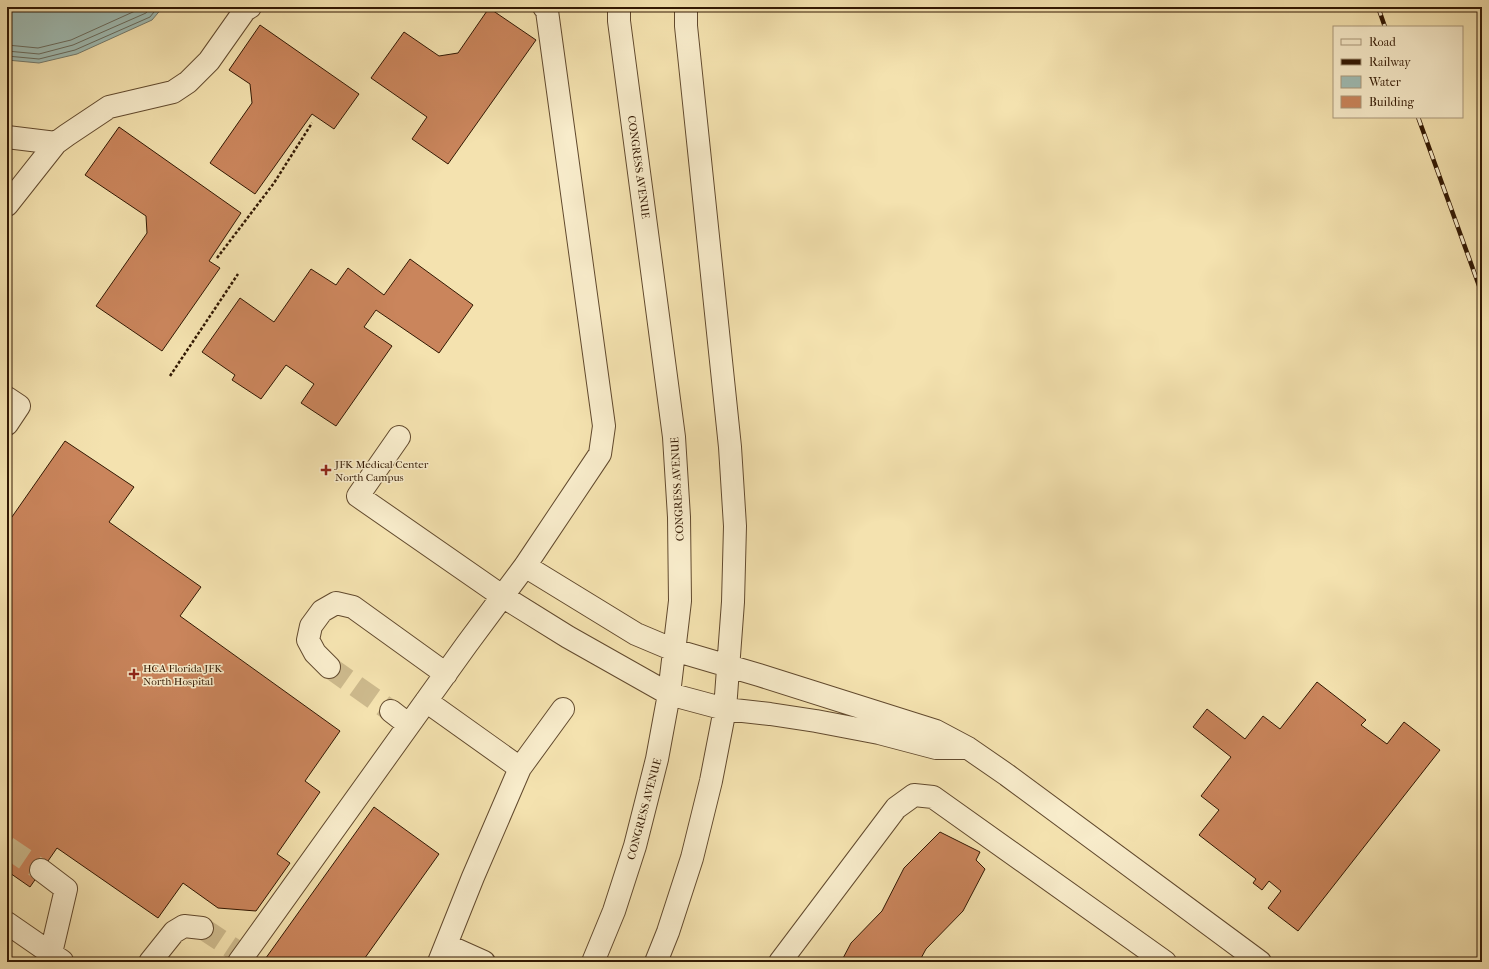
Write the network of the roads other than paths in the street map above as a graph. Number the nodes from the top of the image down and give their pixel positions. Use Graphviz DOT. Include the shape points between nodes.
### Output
graph roads {
  1 [pos="250,7"];
  2 [pos="544,7"];
  3 [pos="619,7"];
  4 [pos="686,7"];
  5 [pos="7,137"];
  6 [pos="56,143"];
  7 [pos="7,205"];
  8 [pos="7,398"];
  9 [pos="7,424"];
  10 [pos="399,437"];
  11 [pos="525,566"];
  12 [pos="502,596"];
  13 [pos="674,650"];
  14 [pos="728,665"];
  15 [pos="329,667"];
  16 [pos="446,674"];
  17 [pos="669,694"];
  18 [pos="426,701"];
  19 [pos="563,709"];
  20 [pos="725,709"];
  21 [pos="391,711"];
  22 [pos="409,725"];
  23 [pos="968,748"];
  24 [pos="520,768"];
  25 [pos="42,870"];
  26 [pos="7,923"];
  27 [pos="202,928"];
  28 [pos="443,954"];
  29 [pos="239,956"];
  30 [pos="57,958"];
  31 [pos="150,962"];
  32 [pos="484,962"];
  33 [pos="593,962"];
  34 [pos="656,962"];
  35 [pos="780,962"];
  36 [pos="1165,962"];
  37 [pos="1260,962"];
  1 -- 6 [label="street" via="245,10 209,61 174,92 109,107"];
  2 -- 11 [label="street" via="547,11 604,426 600,454"];
  3 -- 13 [label="street, CONGRESS AVENUE" via="674,437 679,517 680,601"];
  4 -- 14 [label="street" via="730,447 735,526"];
  5 -- 6 [label="street"];
  6 -- 7 [label="street"];
  8 -- 9 [label="street" via="19,406"];
  10 -- 12 [label="street" via="358,496"];
  11 -- 12 [label="street"];
  11 -- 13 [label="street" via="636,634"];
  12 -- 16 [label="street"];
  12 -- 17 [label="street"];
  13 -- 14 [label="street"];
  13 -- 17 [label="street, CONGRESS AVENUE"];
  14 -- 20 [label="street"];
  14 -- 23 [label="street" via="936,731"];
  15 -- 16 [label="street" via="315,653 308,640 311,626 322,611 336,603 353,607"];
  16 -- 18 [label="street"];
  17 -- 20 [label="street"];
  17 -- 33 [label="street, CONGRESS AVENUE" via="657,759 635,846 614,911"];
  18 -- 22 [label="street"];
  18 -- 24 [label="street"];
  19 -- 24 [label="street"];
  20 -- 23 [label="street" via="816,721 936,748"];
  20 -- 34 [label="street" via="692,858"];
  21 -- 22 [label="street"];
  22 -- 29 [label="street"];
  23 -- 37 [label="street"];
  24 -- 28 [label="street"];
  25 -- 30 [label="street" via="66,889"];
  26 -- 30 [label="street"];
  27 -- 31 [label="street" via="184,926 174,932"];
  28 -- 32 [label="street"];
  35 -- 36 [label="street" via="896,808 914,794 933,797"];
}
